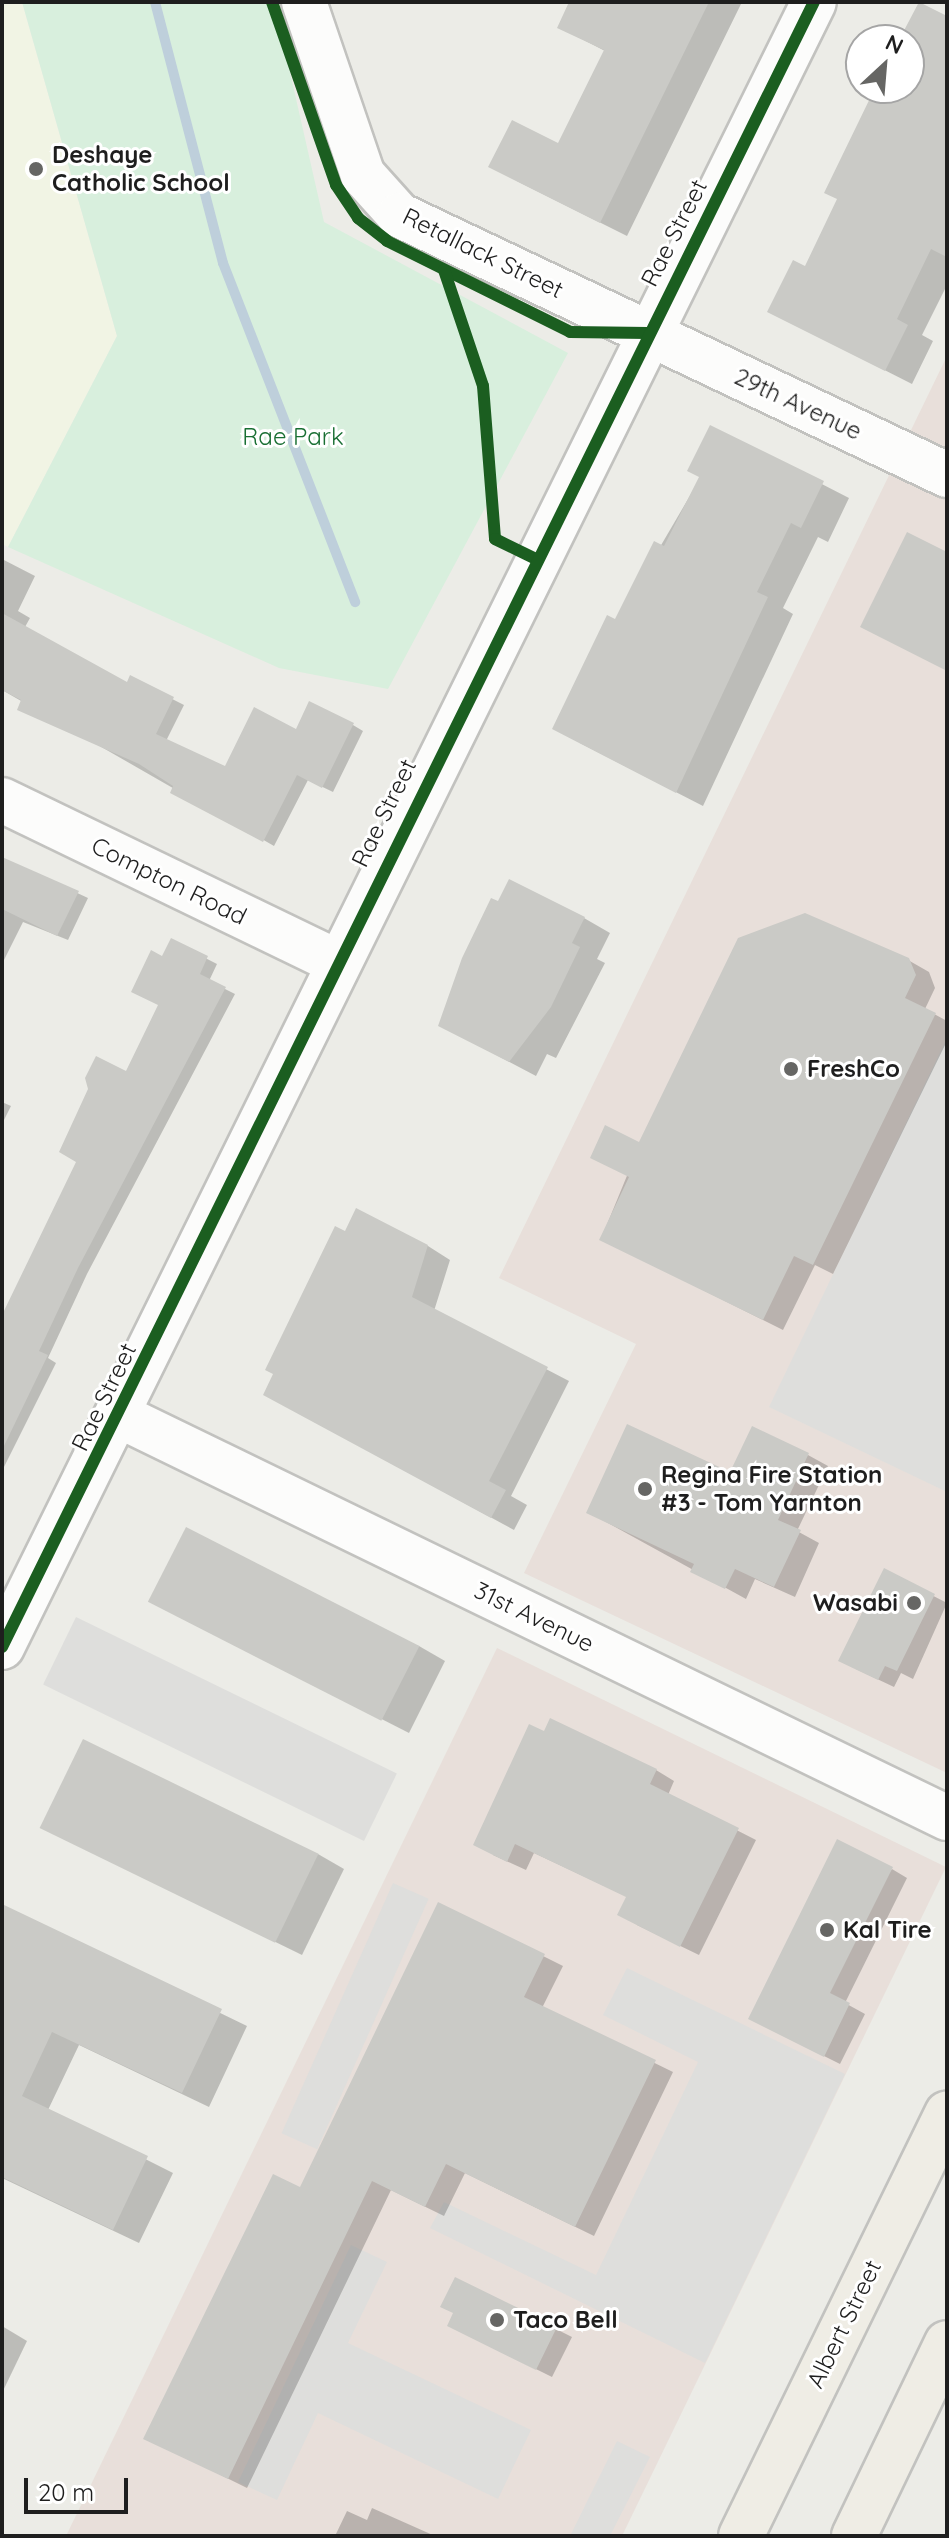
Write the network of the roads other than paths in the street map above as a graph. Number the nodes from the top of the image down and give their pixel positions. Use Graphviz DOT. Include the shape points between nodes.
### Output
graph roads {
  1 [pos="304,2"];
  2 [pos="814,2"];
  3 [pos="648,333"];
  4 [pos="947,475"];
  5 [pos="2,800"];
  6 [pos="335,961"];
  7 [pos="120,1416"];
  8 [pos="2,1647"];
  9 [pos="947,1818"];
  10 [pos="947,2113"];
  11 [pos="947,2343"];
  12 [pos="741,2536"];
  13 [pos="854,2536"];
  1 -- 3 [label="street, Retallack Street" via="363,175 399,215"];
  2 -- 3 [label="street, Rae Street"];
  3 -- 4 [label="street, 29th Avenue"];
  3 -- 6 [label="street, Rae Street"];
  5 -- 6 [label="street, Compton Road"];
  6 -- 7 [label="street, Rae Street"];
  7 -- 8 [label="street, Rae Street"];
  7 -- 9 [label="street, 31st Avenue"];
  10 -- 12 [label="main road, Albert Street"];
  11 -- 13 [label="main road"];
}
